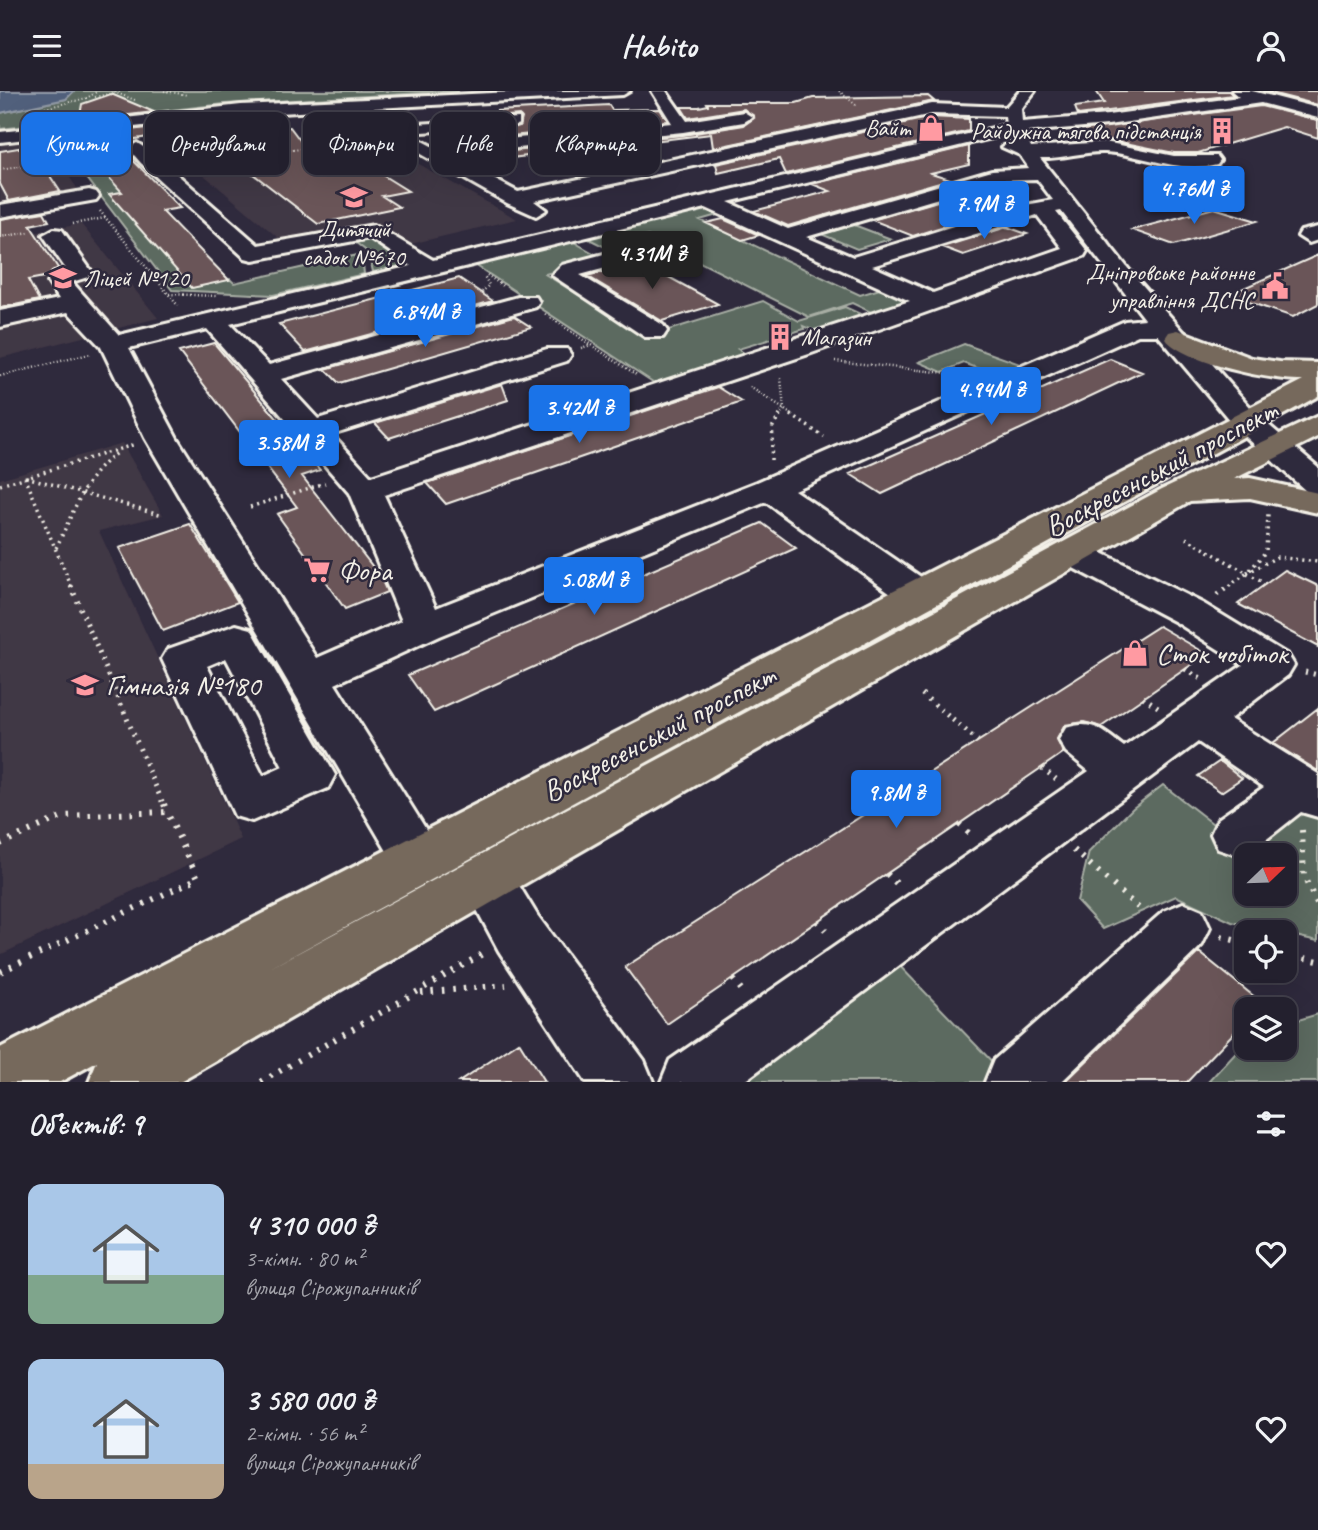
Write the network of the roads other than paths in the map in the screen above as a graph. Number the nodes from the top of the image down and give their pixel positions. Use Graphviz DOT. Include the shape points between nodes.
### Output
graph roads {
  1 [pos="623,91"];
  2 [pos="659,91"];
  3 [pos="1028,91"];
  4 [pos="1173,91"];
  5 [pos="1236,91"];
  6 [pos="997,95"];
  7 [pos="1262,99"];
  8 [pos="1122,103"];
  9 [pos="974,105"];
  10 [pos="918,110"];
  11 [pos="839,113"];
  12 [pos="1318,113"];
  13 [pos="951,116"];
  14 [pos="1013,116"];
  15 [pos="744,117"];
  16 [pos="526,121"];
  17 [pos="417,127"];
  18 [pos="683,127"];
  19 [pos="772,128"];
  20 [pos="0,137"];
  21 [pos="802,138"];
  22 [pos="957,141"];
  23 [pos="417,146"];
  24 [pos="427,152"];
  25 [pos="1027,152"];
  26 [pos="1211,160"];
  27 [pos="1043,173"];
  28 [pos="166,175"];
  29 [pos="542,175"];
  30 [pos="542,193"];
  31 [pos="89,196"];
  32 [pos="514,199"];
  33 [pos="708,201"];
  34 [pos="1054,205"];
  35 [pos="0,211"];
  36 [pos="575,232"];
  37 [pos="54,235"];
  38 [pos="786,236"];
  39 [pos="650,249"];
  40 [pos="618,257"];
  41 [pos="852,265"];
  42 [pos="428,267"];
  43 [pos="527,302"];
  44 [pos="933,302"];
  45 [pos="75,303"];
  46 [pos="0,319"];
  47 [pos="203,323"];
  48 [pos="654,331"];
  49 [pos="1173,332"];
  50 [pos="113,344"];
  51 [pos="518,347"];
  52 [pos="809,354"];
  53 [pos="557,355"];
  54 [pos="1318,371"];
  55 [pos="780,374"];
  56 [pos="264,375"];
  57 [pos="1318,384"];
  58 [pos="432,393"];
  59 [pos="1318,425"];
  60 [pos="314,430"];
  61 [pos="1260,433"];
  62 [pos="359,482"];
  63 [pos="1318,484"];
  64 [pos="769,489"];
  65 [pos="1318,503"];
  66 [pos="1180,517"];
  67 [pos="1073,553"];
  68 [pos="920,595"];
  69 [pos="425,627"];
  70 [pos="287,673"];
  71 [pos="1198,720"];
  72 [pos="1082,740"];
  73 [pos="1124,773"];
  74 [pos="1309,792"];
  75 [pos="1236,834"];
  76 [pos="419,860"];
  77 [pos="487,880"];
  78 [pos="1178,933"];
  79 [pos="0,1081"];
  80 [pos="120,1082"];
  81 [pos="622,1082"];
  82 [pos="692,1082"];
  83 [pos="1016,1082"];
  1 -- 20 [label="street" via="241,110"];
  2 -- 18 [label="street"];
  3 -- 14 [label="street"];
  4 -- 8 [label="street" via="1182,102"];
  5 -- 7 [label="street"];
  6 -- 14 [label="street"];
  7 -- 12 [label="street"];
  7 -- 14 [label="street" via="1108,120"];
  9 -- 10 [label="street"];
  9 -- 13 [label="street" via="969,117"];
  9 -- 14 [label="street"];
  10 -- 11 [label="street"];
  10 -- 21 [label="street"];
  14 -- 22 [label="street"];
  14 -- 25 [label="street"];
  15 -- 18 [label="street"];
  16 -- 17 [label="street"];
  18 -- 24 [label="street"];
  19 -- 21 [label="street"];
  21 -- 30 [label="street"];
  22 -- 25 [label="street"];
  22 -- 33 [label="street"];
  23 -- 24 [label="street"];
  24 -- 32 [label="street"];
  25 -- 26 [label="street" via="1098,147 1174,161"];
  25 -- 27 [label="street"];
  27 -- 34 [label="street"];
  27 -- 38 [label="street" via="999,174"];
  28 -- 42 [label="street" via="253,253 374,231"];
  29 -- 30 [label="street"];
  30 -- 32 [label="street"];
  31 -- 35 [label="street"];
  32 -- 36 [label="street"];
  33 -- 36 [label="street"];
  33 -- 38 [label="street"];
  34 -- 41 [label="street"];
  34 -- 44 [label="street" via="1076,251"];
  34 -- 49 [label="street"];
  36 -- 40 [label="street"];
  36 -- 42 [label="street"];
  37 -- 45 [label="street" via="80,270 60,279"];
  38 -- 41 [label="street"];
  39 -- 40 [label="street"];
  40 -- 48 [label="street" via="564,275"];
  41 -- 44 [label="street"];
  42 -- 47 [label="street"];
  43 -- 56 [label="street"];
  44 -- 52 [label="street"];
  45 -- 46 [label="street"];
  45 -- 50 [label="street"];
  47 -- 50 [label="street"];
  47 -- 56 [label="street"];
  49 -- 54 [label="main road" via="1215,356 1256,370"];
  49 -- 61 [label="street"];
  49 -- 64 [label="street" via="1134,327"];
  50 -- 70 [label="street" via="143,443"];
  51 -- 58 [label="street" via="448,369 437,379"];
  52 -- 55 [label="street"];
  52 -- 62 [label="street" via="726,372"];
  53 -- 58 [label="street"];
  56 -- 60 [label="street"];
  57 -- 61 [label="main road, Воскресенський проспект"];
  58 -- 60 [label="street"];
  59 -- 61 [label="main road, Воскресенський проспект"];
  60 -- 62 [label="street"];
  61 -- 63 [label="street"];
  61 -- 66 [label="main road, Воскресенський проспект"];
  61 -- 68 [label="main road, Воскресенський проспект"];
  62 -- 69 [label="street"];
  64 -- 68 [label="street"];
  64 -- 69 [label="street"];
  65 -- 66 [label="main road" via="1250,488"];
  66 -- 67 [label="main road, Воскресенський проспект"];
  67 -- 71 [label="street" via="1190,613 1273,665"];
  67 -- 77 [label="main road, Воскресенський проспект"];
  68 -- 76 [label="main road, Воскресенський проспект"];
  69 -- 70 [label="street"];
  70 -- 76 [label="street"];
  71 -- 73 [label="street"];
  71 -- 74 [label="street"];
  72 -- 73 [label="street"];
  73 -- 82 [label="street"];
  74 -- 75 [label="street"];
  76 -- 79 [label="main road, Воскресенський проспект"];
  77 -- 80 [label="main road, Воскресенський проспект"];
  77 -- 81 [label="street" via="518,933"];
  78 -- 83 [label="street"];
}
